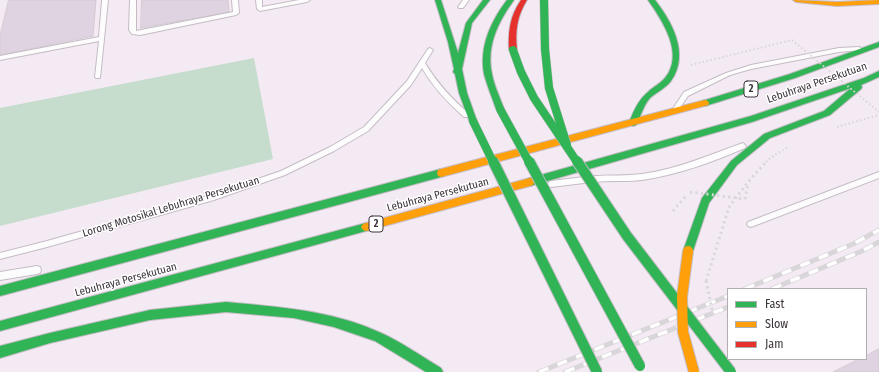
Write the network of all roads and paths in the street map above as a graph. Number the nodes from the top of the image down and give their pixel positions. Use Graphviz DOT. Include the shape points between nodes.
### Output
graph roads {
  1 [pos="105,0"];
  2 [pos="133,0"];
  3 [pos="235,0"];
  4 [pos="259,0"];
  5 [pos="307,0"];
  6 [pos="438,0"];
  7 [pos="466,0"];
  8 [pos="487,0"];
  9 [pos="511,0"];
  10 [pos="524,0"];
  11 [pos="544,0"];
  12 [pos="796,0"];
  13 [pos="647,1"];
  14 [pos="879,2"];
  15 [pos="461,6"];
  16 [pos="102,38"];
  17 [pos="879,44"];
  18 [pos="868,48"];
  19 [pos="430,50"];
  20 [pos="0,58"];
  21 [pos="422,64"];
  22 [pos="675,69"];
  23 [pos="458,72"];
  24 [pos="879,74"];
  25 [pos="98,77"];
  26 [pos="866,80"];
  27 [pos="674,112"];
  28 [pos="879,113"];
  29 [pos="473,121"];
  30 [pos="633,123"];
  31 [pos="831,129"];
  32 [pos="768,136"];
  33 [pos="790,146"];
  34 [pos="568,149"];
  35 [pos="879,175"];
  36 [pos="748,182"];
  37 [pos="473,198"];
  38 [pos="673,211"];
  39 [pos="751,224"];
  40 [pos="148,253"];
  41 [pos="0,256"];
  42 [pos="0,276"];
  43 [pos="0,291"];
  44 [pos="714,317"];
  45 [pos="0,326"];
  46 [pos="0,352"];
  47 [pos="642,369"];
  48 [pos="437,372"];
  49 [pos="596,372"];
  50 [pos="694,372"];
  51 [pos="731,372"];
  1 -- 16 [label="lane"];
  2 -- 3 [label="lane" via="132,30 134,33 140,33 236,13"];
  4 -- 5 [label="lane" via="260,9"];
  6 -- 23 [label="main road" via="452,42"];
  7 -- 15 [label="lane"];
  8 -- 23 [label="main road" via="469,23"];
  9 -- 47 [label="main road, bridge" via="495,22 487,58 487,68 500,108"];
  10 -- 34 [label="main road, bridge" via="513,21 513,50 534,98"];
  11 -- 34 [label="main road, bridge" via="549,88"];
  12 -- 14 [label="main road" via="837,4"];
  13 -- 22 [label="main road" via="659,8 674,37"];
  16 -- 20 [label="lane"];
  16 -- 25 [label="lane"];
  17 -- 18 [label="main road, Lebuhraya Persekutuan / 2"];
  18 -- 27 [label="main road, Lebuhraya Persekutuan / 2" via="731,96"];
  18 -- 27 [label="lane" via="839,50 728,74 686,94"];
  19 -- 21 [label="lane, Lorong Motosikal Lebuhraya Persekutuan"];
  21 -- 29 [label="lane" via="443,95"];
  21 -- 41 [label="lane, Lorong Motosikal Lebuhraya Persekutuan" via="410,83 366,129 283,173 214,197"];
  22 -- 28 [label="path, bridge" via="792,40"];
  22 -- 30 [label="main road" via="669,79 644,101"];
  23 -- 29 [label="main road" via="462,94"];
  24 -- 26 [label="main road, Lebuhraya Persekutuan / 2"];
  26 -- 32 [label="main road" via="828,113"];
  26 -- 37 [label="main road, Lebuhraya Persekutuan / 2" via="752,119"];
  27 -- 30 [label="main road, Lebuhraya Persekutuan / 2"];
  28 -- 31 [label="path"];
  29 -- 49 [label="main road, bridge"];
  30 -- 40 [label="main road, Lebuhraya Persekutuan / 2"];
  32 -- 37 [label="lane" via="716,158 666,172 639,177 561,182"];
  32 -- 50 [label="main road, bridge" via="734,162 705,201 688,251 682,297 683,332"];
  33 -- 36 [label="path" via="770,158"];
  34 -- 51 [label="main road, bridge" via="627,236"];
  35 -- 39 [label="lane"];
  36 -- 38 [label="path, bridge" via="745,199 690,192"];
  36 -- 44 [label="path, bridge" via="729,206 706,281"];
  37 -- 45 [label="main road, Lebuhraya Persekutuan / 2"];
  40 -- 42 [label="lane"];
  40 -- 43 [label="main road, Lebuhraya Persekutuan / 2"];
  46 -- 48 [label="main road" via="150,315 226,307 294,313 334,322 378,337"];
}
